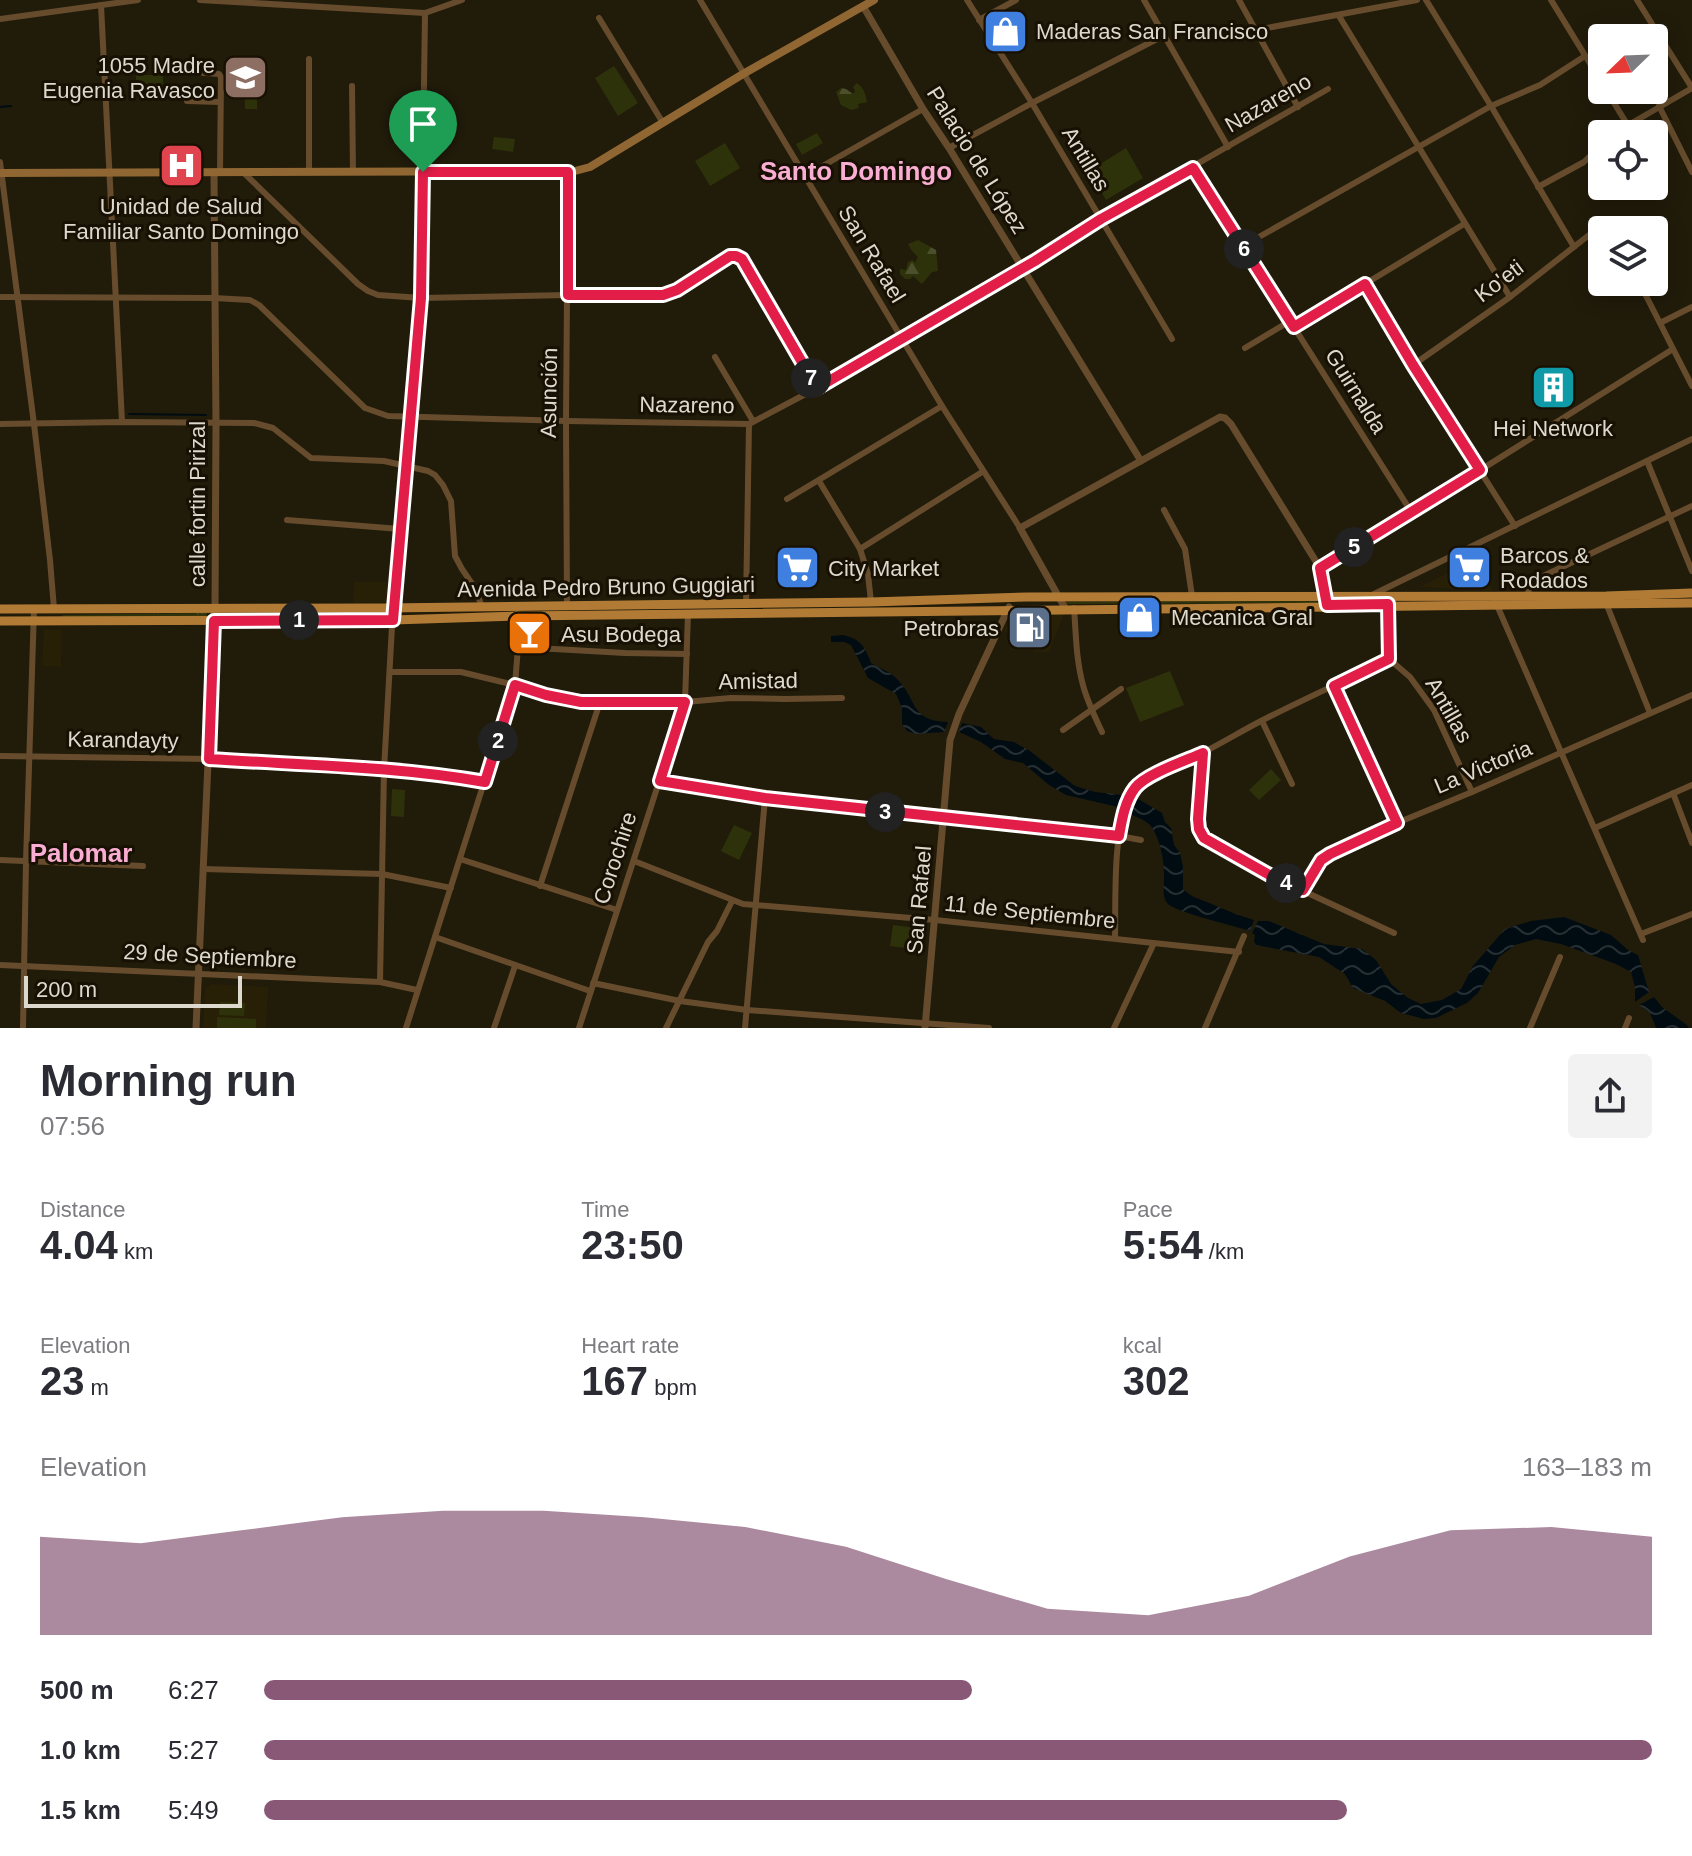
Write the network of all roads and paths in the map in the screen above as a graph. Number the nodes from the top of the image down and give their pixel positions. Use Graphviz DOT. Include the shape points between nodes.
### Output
graph roads {
  1 [pos="138,0"];
  2 [pos="200,0"];
  3 [pos="462,0"];
  4 [pos="700,0"];
  5 [pos="874,0"];
  6 [pos="967,0"];
  7 [pos="1016,0"];
  8 [pos="1144,0"];
  9 [pos="1239,0"];
  10 [pos="1415,0"];
  11 [pos="1426,0"];
  12 [pos="1551,0"];
  13 [pos="1637,0"];
  14 [pos="862,3"];
  15 [pos="101,5"];
  16 [pos="425,13"];
  17 [pos="1339,16"];
  18 [pos="599,18"];
  19 [pos="0,19"];
  20 [pos="979,20"];
  21 [pos="1256,30"];
  22 [pos="1163,36"];
  23 [pos="1585,56"];
  24 [pos="309,59"];
  25 [pos="1588,61"];
  26 [pos="179,71"];
  27 [pos="743,74"];
  28 [pos="352,86"];
  29 [pos="1692,88"];
  30 [pos="1328,89"];
  31 [pos="187,101"];
  32 [pos="220,102"];
  33 [pos="1032,103"];
  34 [pos="1491,106"];
  35 [pos="1659,106"];
  36 [pos="1298,107"];
  37 [pos="923,109"];
  38 [pos="1634,120"];
  39 [pos="663,123"];
  40 [pos="1228,147"];
  41 [pos="1418,147"];
  42 [pos="949,148"];
  43 [pos="1588,159"];
  44 [pos="0,162"];
  45 [pos="1193,168"];
  46 [pos="110,172"];
  47 [pos="217,172"];
  48 [pos="243,172"];
  49 [pos="309,172"];
  50 [pos="353,172"];
  51 [pos="423,172"];
  52 [pos="568,172"];
  53 [pos="1692,172"];
  54 [pos="1,173"];
  55 [pos="805,176"];
  56 [pos="1538,187"];
  57 [pos="1101,219"];
  58 [pos="1464,224"];
  59 [pos="1588,236"];
  60 [pos="1243,246"];
  61 [pos="1574,247"];
  62 [pos="1022,268"];
  63 [pos="1365,284"];
  64 [pos="568,295"];
  65 [pos="1646,296"];
  66 [pos="0,297"];
  67 [pos="116,297"];
  68 [pos="1510,297"];
  69 [pos="17,298"];
  70 [pos="214,298"];
  71 [pos="421,298"];
  72 [pos="1692,307"];
  73 [pos="1660,323"];
  74 [pos="1292,324"];
  75 [pos="901,338"];
  76 [pos="1172,339"];
  77 [pos="1245,348"];
  78 [pos="1673,349"];
  79 [pos="715,357"];
  80 [pos="1413,365"];
  81 [pos="1692,386"];
  82 [pos="817,388"];
  83 [pos="942,406"];
  84 [pos="411,418"];
  85 [pos="566,421"];
  86 [pos="122,422"];
  87 [pos="751,422"];
  88 [pos="0,424"];
  89 [pos="34,424"];
  90 [pos="216,424"];
  91 [pos="1692,439"];
  92 [pos="1141,461"];
  93 [pos="1647,461"];
  94 [pos="406,466"];
  95 [pos="1480,470"];
  96 [pos="982,472"];
  97 [pos="819,481"];
  98 [pos="787,499"];
  99 [pos="1692,506"];
  100 [pos="1164,510"];
  101 [pos="1412,513"];
  102 [pos="1670,517"];
  103 [pos="287,520"];
  104 [pos="1515,526"];
  105 [pos="1020,528"];
  106 [pos="400,529"];
  107 [pos="860,549"];
  108 [pos="1320,568"];
  109 [pos="1692,571"];
  110 [pos="1692,593"];
  111 [pos="1192,596"];
  112 [pos="1371,596"];
  113 [pos="1527,596"];
  114 [pos="1013,597"];
  115 [pos="1059,597"];
  116 [pos="1326,600"];
  117 [pos="1606,600"];
  118 [pos="1495,601"];
  119 [pos="871,602"];
  120 [pos="1692,603"];
  121 [pos="1388,604"];
  122 [pos="482,607"];
  123 [pos="215,608"];
  124 [pos="393,608"];
  125 [pos="746,608"];
  126 [pos="1069,608"];
  127 [pos="0,609"];
  128 [pos="34,609"];
  129 [pos="54,609"];
  130 [pos="688,609"];
  131 [pos="1008,609"];
  132 [pos="567,610"];
  133 [pos="518,611"];
  134 [pos="393,620"];
  135 [pos="0,621"];
  136 [pos="34,621"];
  137 [pos="53,621"];
  138 [pos="214,621"];
  139 [pos="518,647"];
  140 [pos="687,654"];
  141 [pos="1389,659"];
  142 [pos="391,672"];
  143 [pos="515,685"];
  144 [pos="1334,686"];
  145 [pos="1121,689"];
  146 [pos="1692,695"];
  147 [pos="842,698"];
  148 [pos="600,702"];
  149 [pos="685,702"];
  150 [pos="1091,709"];
  151 [pos="1650,713"];
  152 [pos="1262,721"];
  153 [pos="1063,730"];
  154 [pos="1102,732"];
  155 [pos="1203,753"];
  156 [pos="1561,753"];
  157 [pos="0,756"];
  158 [pos="30,757"];
  159 [pos="209,759"];
  160 [pos="384,770"];
  161 [pos="660,781"];
  162 [pos="485,782"];
  163 [pos="1292,784"];
  164 [pos="1692,785"];
  165 [pos="1472,792"];
  166 [pos="1673,793"];
  167 [pos="765,798"];
  168 [pos="944,817"];
  169 [pos="1397,823"];
  170 [pos="1595,828"];
  171 [pos="1119,836"];
  172 [pos="1141,840"];
  173 [pos="1692,843"];
  174 [pos="460,859"];
  175 [pos="0,860"];
  176 [pos="26,861"];
  177 [pos="634,861"];
  178 [pos="143,866"];
  179 [pos="203,869"];
  180 [pos="382,874"];
  181 [pos="540,886"];
  182 [pos="451,888"];
  183 [pos="1303,890"];
  184 [pos="732,901"];
  185 [pos="755,906"];
  186 [pos="617,910"];
  187 [pos="1692,914"];
  188 [pos="935,920"];
  189 [pos="1394,933"];
  190 [pos="1244,936"];
  191 [pos="435,937"];
  192 [pos="1115,938"];
  193 [pos="1154,943"];
  194 [pos="1239,952"];
  195 [pos="1560,957"];
  196 [pos="0,965"];
  197 [pos="24,966"];
  198 [pos="515,966"];
  199 [pos="198,973"];
  200 [pos="380,982"];
  201 [pos="591,987"];
  202 [pos="417,990"];
  203 [pos="680,1001"];
  204 [pos="747,1010"];
  205 [pos="1629,1018"];
  206 [pos="926,1025"];
  207 [pos="23,1028"];
  208 [pos="196,1028"];
  209 [pos="406,1028"];
  210 [pos="494,1028"];
  211 [pos="579,1028"];
  212 [pos="666,1028"];
  213 [pos="745,1028"];
  214 [pos="989,1028"];
  215 [pos="1114,1028"];
  216 [pos="1205,1028"];
  217 [pos="1530,1028"];
  218 [pos="1625,1028"];
  1 -- 15 [label="street"];
  2 -- 16 [label="street"];
  3 -- 16 [label="street"];
  4 -- 27 [label="street, San Rafael"];
  5 -- 14 [label="main road"];
  6 -- 20 [label="street, Antillas"];
  7 -- 20 [label="street"];
  8 -- 22 [label="street"];
  9 -- 21 [label="street"];
  10 -- 17 [label="street"];
  11 -- 34 [label="street"];
  12 -- 23 [label="street"];
  13 -- 29 [label="street"];
  14 -- 27 [label="main road"];
  14 -- 37 [label="street, Palacio de López"];
  15 -- 19 [label="street"];
  15 -- 46 [label="street"];
  16 -- 51 [label="street"];
  17 -- 21 [label="street"];
  17 -- 41 [label="street"];
  18 -- 39 [label="street"];
  20 -- 33 [label="street, Antillas"];
  21 -- 36 [label="street"];
  22 -- 33 [label="street"];
  22 -- 40 [label="street"];
  23 -- 25 [label="street"];
  23 -- 34 [label="street" via="1540,85"];
  24 -- 49 [label="street"];
  26 -- 32 [label="street, calle fortin Pirizal" via="219,74"];
  27 -- 39 [label="main road"];
  27 -- 55 [label="street, San Rafael"];
  28 -- 50 [label="street"];
  29 -- 35 [label="street"];
  30 -- 36 [label="street, Nazareno"];
  31 -- 32 [label="street"];
  32 -- 47 [label="street, calle fortin Pirizal"];
  33 -- 42 [label="street"];
  33 -- 57 [label="street, Antillas"];
  34 -- 41 [label="street"];
  34 -- 56 [label="street"];
  35 -- 38 [label="street"];
  35 -- 53 [label="street"];
  36 -- 40 [label="street, Nazareno"];
  37 -- 42 [label="street, Palacio de López"];
  37 -- 55 [label="street"];
  39 -- 52 [label="main road" via="590,167"];
  40 -- 45 [label="street, Nazareno"];
  41 -- 58 [label="street"];
  41 -- 60 [label="street"];
  42 -- 62 [label="street, Palacio de López"];
  43 -- 56 [label="street"];
  44 -- 54 [label="street"];
  45 -- 57 [label="street, Nazareno"];
  45 -- 60 [label="street, Guirnalda"];
  46 -- 47 [label="main road"];
  46 -- 54 [label="main road"];
  46 -- 67 [label="street"];
  47 -- 48 [label="main road"];
  47 -- 70 [label="street, calle fortin Pirizal"];
  48 -- 49 [label="main road"];
  48 -- 71 [label="street" via="358,284 378,295"];
  49 -- 50 [label="main road"];
  50 -- 51 [label="main road"];
  51 -- 52 [label="main road"];
  51 -- 71 [label="street"];
  52 -- 64 [label="street, Asunción"];
  54 -- 69 [label="street"];
  55 -- 75 [label="street, San Rafael"];
  56 -- 61 [label="street"];
  57 -- 62 [label="street, Nazareno"];
  57 -- 76 [label="street, Antillas"];
  58 -- 63 [label="street"];
  58 -- 68 [label="street"];
  59 -- 61 [label="street, Ko'eti"];
  60 -- 74 [label="street, Guirnalda"];
  61 -- 68 [label="street, Ko'eti"];
  62 -- 75 [label="street, Nazareno"];
  62 -- 92 [label="street, Palacio de López"];
  63 -- 74 [label="street"];
  63 -- 80 [label="street"];
  64 -- 71 [label="street"];
  64 -- 82 [label="street" via="663,295 736,256"];
  64 -- 85 [label="street, Asunción"];
  65 -- 73 [label="street"];
  66 -- 69 [label="street, Nazareno"];
  67 -- 69 [label="street, Nazareno"];
  67 -- 70 [label="street, Nazareno"];
  67 -- 86 [label="street"];
  68 -- 80 [label="street, Ko'eti"];
  69 -- 89 [label="street"];
  70 -- 84 [label="street, Nazareno" via="259,305 365,408"];
  70 -- 90 [label="street, calle fortin Pirizal"];
  71 -- 84 [label="street"];
  72 -- 73 [label="street"];
  73 -- 78 [label="street"];
  74 -- 77 [label="street"];
  74 -- 101 [label="street, Guirnalda"];
  75 -- 82 [label="street, Nazareno"];
  75 -- 83 [label="street, San Rafael"];
  78 -- 81 [label="street"];
  78 -- 95 [label="street"];
  79 -- 87 [label="street"];
  80 -- 95 [label="street"];
  82 -- 87 [label="street, Nazareno"];
  83 -- 96 [label="street, San Rafael"];
  83 -- 97 [label="street"];
  84 -- 85 [label="street, Nazareno"];
  84 -- 94 [label="street"];
  85 -- 87 [label="street, Nazareno"];
  85 -- 132 [label="street, Asunción"];
  86 -- 89 [label="street"];
  86 -- 90 [label="street"];
  87 -- 125 [label="street"];
  88 -- 89 [label="street"];
  89 -- 129 [label="street"];
  90 -- 94 [label="street" via="273,428 311,458"];
  90 -- 123 [label="street, calle fortin Pirizal"];
  91 -- 93 [label="street"];
  92 -- 105 [label="street"];
  92 -- 108 [label="street" via="1222,417"];
  93 -- 102 [label="street"];
  93 -- 104 [label="street"];
  94 -- 106 [label="street"];
  94 -- 122 [label="street" via="435,475 448,493 455,556"];
  95 -- 101 [label="street"];
  95 -- 104 [label="street"];
  96 -- 105 [label="street, San Rafael"];
  96 -- 107 [label="street"];
  97 -- 98 [label="street"];
  97 -- 107 [label="street"];
  99 -- 102 [label="street"];
  100 -- 111 [label="street" via="1185,549"];
  101 -- 108 [label="street"];
  102 -- 109 [label="street"];
  102 -- 113 [label="street" via="1541,577"];
  103 -- 106 [label="street"];
  104 -- 112 [label="street"];
  105 -- 115 [label="street, San Rafael"];
  106 -- 124 [label="street"];
  107 -- 119 [label="street"];
  108 -- 116 [label="street"];
  110 -- 117 [label="main road, Avenida Pedro Bruno Guggiari"];
  111 -- 115 [label="main road, Avenida Pedro Bruno Guggiari"];
  111 -- 116 [label="main road, Avenida Pedro Bruno Guggiari"];
  112 -- 116 [label="main road, Avenida Pedro Bruno Guggiari"];
  112 -- 118 [label="main road, Avenida Pedro Bruno Guggiari"];
  113 -- 117 [label="main road, Avenida Pedro Bruno Guggiari"];
  113 -- 118 [label="main road, Avenida Pedro Bruno Guggiari"];
  114 -- 115 [label="main road, Avenida Pedro Bruno Guggiari"];
  114 -- 119 [label="main road, Avenida Pedro Bruno Guggiari"];
  114 -- 131 [label="street, San Rafael"];
  115 -- 126 [label="street, San Rafael"];
  116 -- 121 [label="main road, Avenida Pedro Bruno Guggiari"];
  116 -- 126 [label="main road, Avenida Pedro Bruno Guggiari"];
  117 -- 118 [label="main road, Avenida Pedro Bruno Guggiari"];
  117 -- 120 [label="main road, Avenida Pedro Bruno Guggiari"];
  117 -- 151 [label="street"];
  118 -- 121 [label="main road, Avenida Pedro Bruno Guggiari"];
  118 -- 156 [label="street"];
  119 -- 125 [label="main road, Avenida Pedro Bruno Guggiari"];
  121 -- 141 [label="street"];
  122 -- 124 [label="main road, Avenida Pedro Bruno Guggiari"];
  122 -- 133 [label="main road, Avenida Pedro Bruno Guggiari"];
  123 -- 124 [label="main road, Avenida Pedro Bruno Guggiari"];
  123 -- 129 [label="main road, Avenida Pedro Bruno Guggiari"];
  123 -- 138 [label="street, calle fortin Pirizal"];
  124 -- 134 [label="street"];
  125 -- 130 [label="main road, Avenida Pedro Bruno Guggiari"];
  125 -- 131 [label="main road, Avenida Pedro Bruno Guggiari"];
  126 -- 131 [label="main road, Avenida Pedro Bruno Guggiari"];
  126 -- 150 [label="street"];
  127 -- 128 [label="main road, Avenida Pedro Bruno Guggiari"];
  128 -- 129 [label="main road, Avenida Pedro Bruno Guggiari"];
  128 -- 136 [label="street"];
  129 -- 137 [label="street"];
  130 -- 132 [label="main road, Avenida Pedro Bruno Guggiari"];
  130 -- 140 [label="street, Corochire"];
  131 -- 168 [label="street, San Rafael" via="953,730"];
  132 -- 133 [label="main road, Avenida Pedro Bruno Guggiari"];
  133 -- 134 [label="main road, Avenida Pedro Bruno Guggiari"];
  133 -- 139 [label="street"];
  134 -- 138 [label="main road, Avenida Pedro Bruno Guggiari"];
  134 -- 142 [label="street"];
  135 -- 136 [label="main road, Avenida Pedro Bruno Guggiari"];
  136 -- 137 [label="main road, Avenida Pedro Bruno Guggiari"];
  136 -- 158 [label="street"];
  137 -- 138 [label="main road, Avenida Pedro Bruno Guggiari"];
  138 -- 159 [label="street, calle fortin Pirizal"];
  139 -- 140 [label="street"];
  139 -- 143 [label="street"];
  140 -- 149 [label="street, Corochire"];
  141 -- 144 [label="street"];
  141 -- 165 [label="street, Antillas" via="1434,710"];
  142 -- 143 [label="street, Amistad" via="461,672"];
  142 -- 160 [label="street"];
  143 -- 148 [label="street, Amistad" via="564,700"];
  143 -- 162 [label="street"];
  144 -- 152 [label="street"];
  144 -- 169 [label="street"];
  145 -- 150 [label="street"];
  146 -- 151 [label="street, La Victoria"];
  147 -- 149 [label="street, Amistad"];
  148 -- 149 [label="street, Amistad"];
  148 -- 181 [label="street"];
  149 -- 161 [label="street, Corochire"];
  150 -- 153 [label="street"];
  150 -- 154 [label="street"];
  151 -- 156 [label="street, La Victoria"];
  152 -- 155 [label="street"];
  152 -- 163 [label="street"];
  155 -- 171 [label="street" via="1143,781 1131,795"];
  155 -- 183 [label="street" via="1198,819 1204,838"];
  156 -- 165 [label="street, La Victoria"];
  156 -- 170 [label="street"];
  157 -- 158 [label="street, Karandayty"];
  158 -- 159 [label="street, Karandayty"];
  158 -- 176 [label="street"];
  159 -- 160 [label="street, Karandayty"];
  159 -- 179 [label="street, calle fortin Pirizal"];
  160 -- 162 [label="street, Karandayty"];
  160 -- 180 [label="street"];
  161 -- 167 [label="street"];
  161 -- 177 [label="street, Corochire"];
  162 -- 174 [label="street"];
  164 -- 166 [label="street"];
  165 -- 169 [label="street, La Victoria"];
  166 -- 170 [label="street"];
  166 -- 173 [label="street"];
  167 -- 168 [label="street"];
  167 -- 185 [label="street"];
  168 -- 171 [label="street"];
  168 -- 188 [label="street, San Rafael"];
  169 -- 183 [label="street, La Victoria" via="1321,860"];
  170 -- 187 [label="street" via="1642,937"];
  171 -- 172 [label="street"];
  171 -- 192 [label="street"];
  174 -- 181 [label="street"];
  174 -- 182 [label="street"];
  175 -- 176 [label="street"];
  176 -- 178 [label="street"];
  176 -- 197 [label="street"];
  177 -- 184 [label="street, 11 de Septiembre"];
  177 -- 186 [label="street, Corochire"];
  179 -- 180 [label="street"];
  179 -- 199 [label="street, calle fortin Pirizal"];
  180 -- 182 [label="street"];
  180 -- 200 [label="street"];
  181 -- 186 [label="street"];
  182 -- 191 [label="street"];
  183 -- 189 [label="street"];
  184 -- 185 [label="street, 11 de Septiembre"];
  184 -- 203 [label="street"];
  185 -- 188 [label="street, 11 de Septiembre"];
  185 -- 204 [label="street"];
  186 -- 201 [label="street, Corochire"];
  188 -- 192 [label="street, 11 de Septiembre"];
  188 -- 206 [label="street, San Rafael"];
  190 -- 194 [label="street"];
  191 -- 198 [label="street"];
  191 -- 202 [label="street"];
  192 -- 193 [label="street, 11 de Septiembre"];
  193 -- 194 [label="street, 11 de Septiembre"];
  193 -- 215 [label="street"];
  194 -- 216 [label="street"];
  195 -- 217 [label="street"];
  196 -- 197 [label="street, 29 de Septiembre"];
  197 -- 199 [label="street, 29 de Septiembre"];
  197 -- 207 [label="street"];
  198 -- 201 [label="street"];
  198 -- 210 [label="street"];
  199 -- 200 [label="street, 29 de Septiembre"];
  199 -- 208 [label="street, calle fortin Pirizal"];
  200 -- 202 [label="street, 29 de Septiembre"];
  201 -- 203 [label="street"];
  201 -- 211 [label="street, Corochire"];
  202 -- 209 [label="street"];
  203 -- 204 [label="street"];
  203 -- 212 [label="street"];
  204 -- 206 [label="street"];
  204 -- 213 [label="street"];
  205 -- 218 [label="street"];
  206 -- 214 [label="street"];
}
